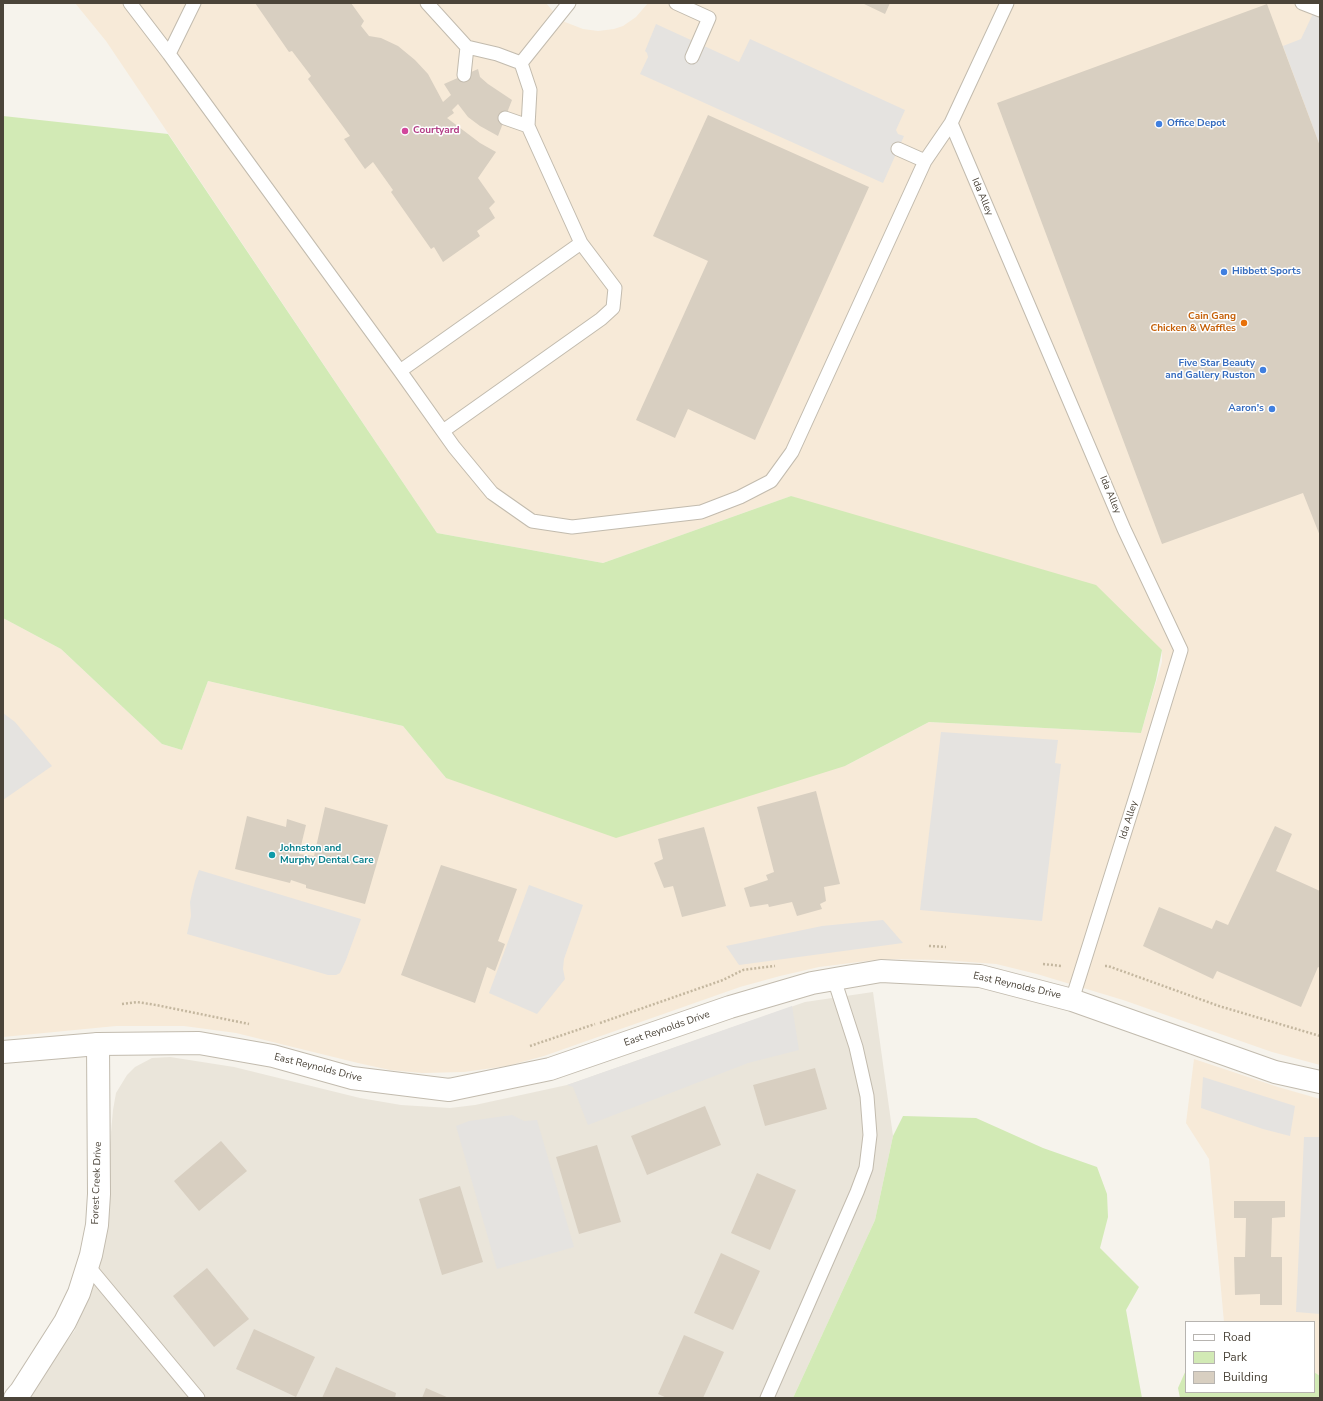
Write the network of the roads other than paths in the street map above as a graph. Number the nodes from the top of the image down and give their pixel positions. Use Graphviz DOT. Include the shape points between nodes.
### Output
graph roads {
  1 [pos="130,3"];
  2 [pos="194,3"];
  3 [pos="427,3"];
  4 [pos="569,3"];
  5 [pos="676,3"];
  6 [pos="1007,3"];
  7 [pos="1302,3"];
  8 [pos="1320,10"];
  9 [pos="467,47"];
  10 [pos="169,54"];
  11 [pos="692,57"];
  12 [pos="521,63"];
  13 [pos="464,75"];
  14 [pos="505,118"];
  15 [pos="951,123"];
  16 [pos="528,126"];
  17 [pos="898,149"];
  18 [pos="925,161"];
  19 [pos="581,243"];
  20 [pos="400,370"];
  21 [pos="443,431"];
  22 [pos="834,979"];
  23 [pos="1072,1000"];
  24 [pos="98,1044"];
  25 [pos="3,1052"];
  26 [pos="1320,1082"];
  27 [pos="88,1266"];
  28 [pos="15,1398"];
  29 [pos="198,1398"];
  30 [pos="767,1398"];
  1 -- 10 [label="lane"];
  2 -- 10 [label="lane"];
  3 -- 9 [label="lane"];
  4 -- 12 [label="lane"];
  5 -- 11 [label="lane" via="709,18"];
  6 -- 15 [label="lane"];
  7 -- 8 [label="lane"];
  9 -- 12 [label="lane"];
  9 -- 13 [label="lane"];
  10 -- 20 [label="lane"];
  12 -- 16 [label="lane" via="530,90"];
  14 -- 16 [label="lane"];
  15 -- 18 [label="lane"];
  15 -- 23 [label="lane, Ida Alley" via="1124,529 1181,650"];
  16 -- 19 [label="lane"];
  17 -- 18 [label="lane"];
  18 -- 21 [label="lane" via="792,452 771,481 740,497 701,512 572,527 532,520 492,493"];
  19 -- 20 [label="lane"];
  19 -- 21 [label="lane" via="615,288 613,308 602,319"];
  20 -- 21 [label="lane"];
  22 -- 23 [label="street, East Reynolds Drive" via="881,970 980,976"];
  22 -- 24 [label="street, East Reynolds Drive" via="730,1007 550,1069 448,1090 352,1078 273,1056 199,1043"];
  22 -- 30 [label="lane" via="856,1047 867,1096 870,1134 866,1168"];
  23 -- 26 [label="street, East Reynolds Drive" via="1275,1072"];
  24 -- 25 [label="street, East Reynolds Drive"];
  24 -- 27 [label="street, Forest Creek Drive" via="99,1194"];
  27 -- 28 [label="street, Forest Creek Drive" via="65,1322"];
  27 -- 29 [label="lane"];
}
